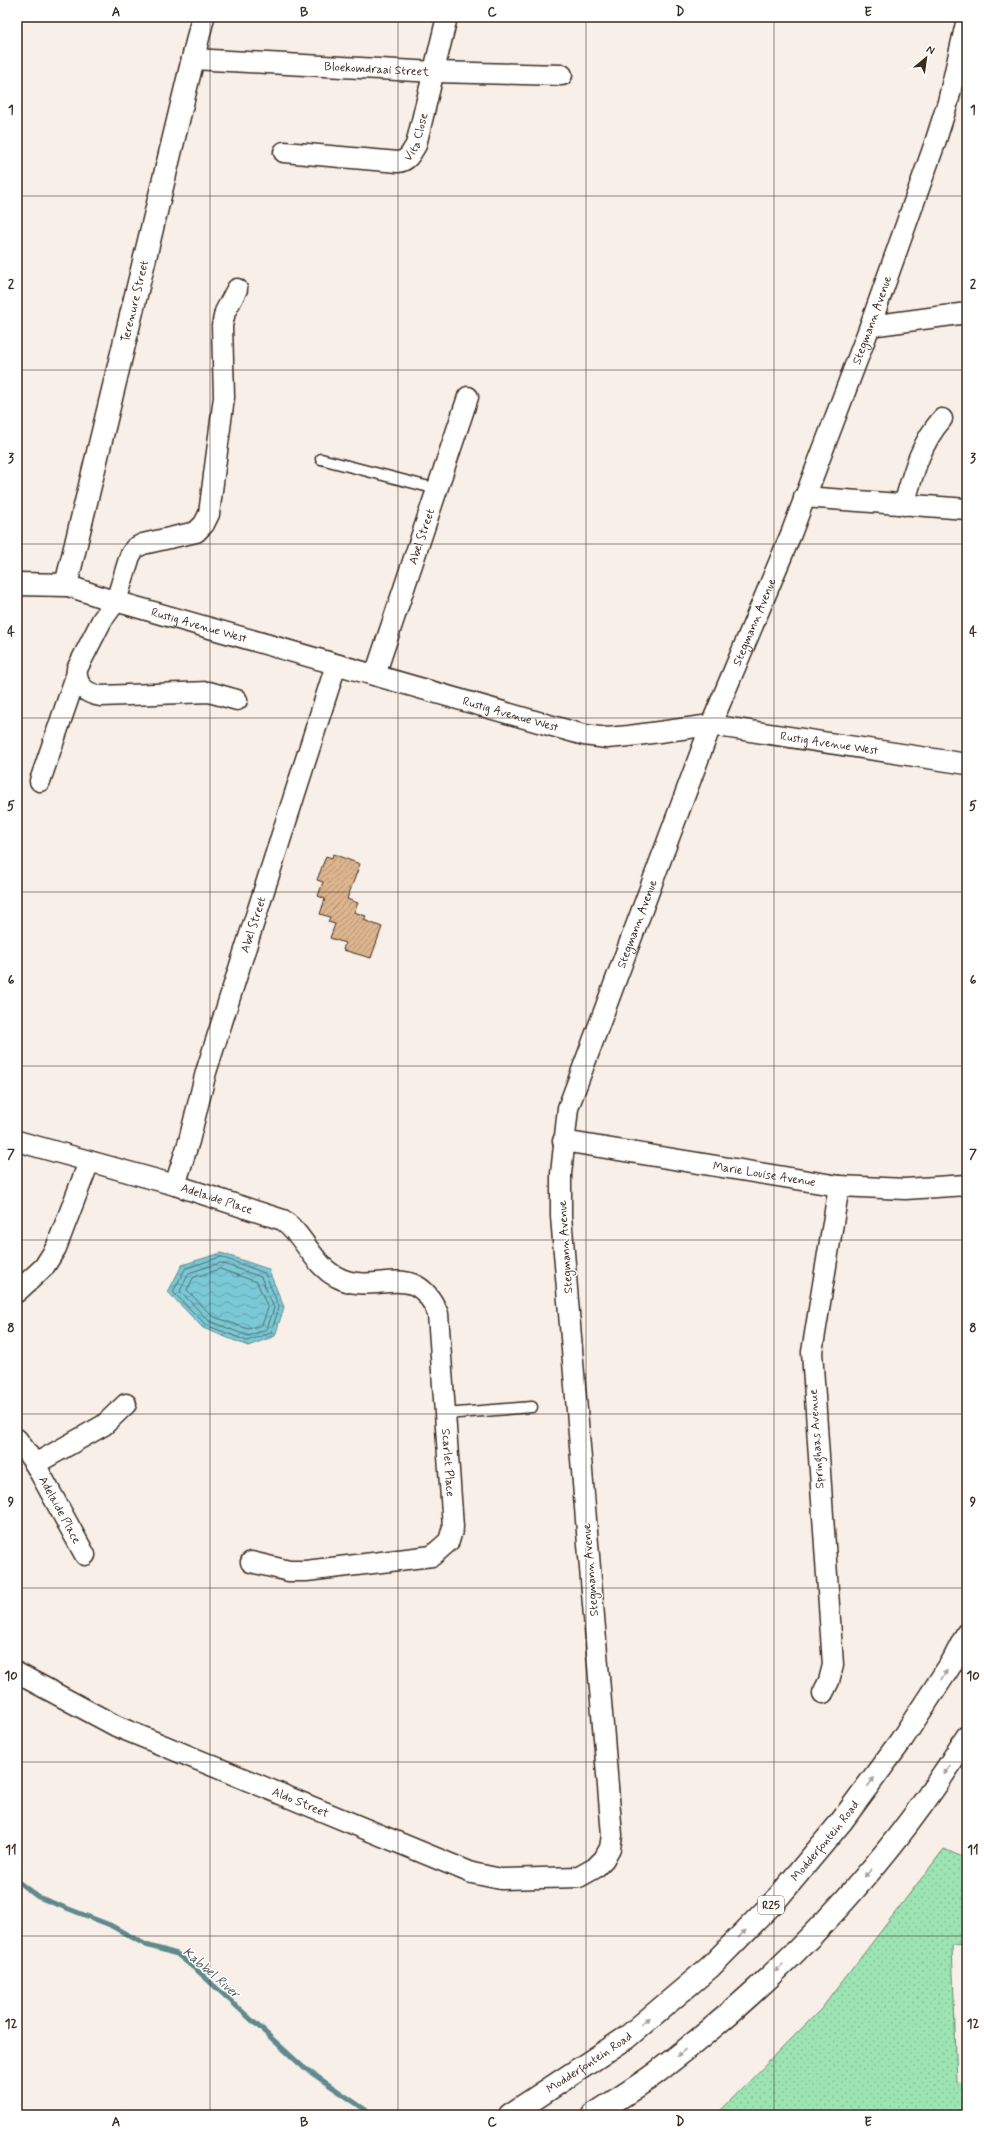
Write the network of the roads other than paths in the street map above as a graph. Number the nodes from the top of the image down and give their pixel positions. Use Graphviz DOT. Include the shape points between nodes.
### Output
graph roads {
  1 [pos="203,17"];
  2 [pos="447,17"];
  3 [pos="967,19"];
  4 [pos="193,60"];
  5 [pos="435,72"];
  6 [pos="562,75"];
  7 [pos="284,152"];
  8 [pos="237,289"];
  9 [pos="967,313"];
  10 [pos="870,326"];
  11 [pos="468,397"];
  12 [pos="942,419"];
  13 [pos="320,459"];
  14 [pos="437,489"];
  15 [pos="804,498"];
  16 [pos="904,505"];
  17 [pos="967,509"];
  18 [pos="17,584"];
  19 [pos="66,585"];
  20 [pos="116,601"];
  21 [pos="336,665"];
  22 [pos="375,675"];
  23 [pos="76,676"];
  24 [pos="237,700"];
  25 [pos="711,725"];
  26 [pos="967,764"];
  27 [pos="40,780"];
  28 [pos="17,1141"];
  29 [pos="563,1141"];
  30 [pos="89,1162"];
  31 [pos="176,1185"];
  32 [pos="967,1185"];
  33 [pos="838,1186"];
  34 [pos="324,1267"];
  35 [pos="17,1292"];
  36 [pos="126,1404"];
  37 [pos="532,1407"];
  38 [pos="445,1414"];
  39 [pos="17,1439"];
  40 [pos="35,1464"];
  41 [pos="85,1555"];
  42 [pos="251,1562"];
  43 [pos="967,1634"];
  44 [pos="17,1674"];
  45 [pos="823,1693"];
  46 [pos="967,1737"];
  47 [pos="595,1868"];
  48 [pos="510,2115"];
  49 [pos="593,2115"];
  1 -- 4 [label="main road, Terenure Street"];
  2 -- 5 [label="street, Vita Close"];
  3 -- 10 [label="street, Stegmann Avenue" via="937,138"];
  4 -- 5 [label="street, Bloekomdraai Street"];
  4 -- 19 [label="main road, Terenure Street"];
  5 -- 6 [label="street, Bloekomdraai Street"];
  5 -- 7 [label="street, Vita Close" via="416,145 403,161"];
  8 -- 20 [label="street" via="225,312 222,326 224,397 209,514 196,532 135,548 130,556"];
  9 -- 10 [label="street"];
  10 -- 15 [label="street, Stegmann Avenue"];
  11 -- 14 [label="street, Abel Street"];
  12 -- 16 [label="street" via="920,451"];
  13 -- 14 [label="lane"];
  14 -- 22 [label="street, Abel Street"];
  15 -- 16 [label="street"];
  15 -- 25 [label="street, Stegmann Avenue"];
  16 -- 17 [label="street"];
  18 -- 19 [label="main road"];
  19 -- 20 [label="street, Rustig Avenue West"];
  20 -- 21 [label="street, Rustig Avenue West"];
  20 -- 23 [label="street" via="102,620 77,669"];
  21 -- 22 [label="street, Rustig Avenue West"];
  21 -- 31 [label="street, Abel Street" via="206,1072"];
  22 -- 25 [label="street, Rustig Avenue West" via="584,735 607,738"];
  23 -- 24 [label="street" via="79,685 86,691 101,696 209,692"];
  23 -- 27 [label="street"];
  25 -- 26 [label="street, Rustig Avenue West"];
  25 -- 29 [label="street, Stegmann Avenue" via="568,1108"];
  28 -- 30 [label="street, Adelaide Place"];
  29 -- 33 [label="street, Marie Louise Avenue"];
  29 -- 47 [label="street, Stegmann Avenue" via="561,1216 612,1835 610,1848"];
  30 -- 31 [label="street, Adelaide Place"];
  30 -- 35 [label="street" via="56,1248 44,1267"];
  31 -- 34 [label="street, Adelaide Place" via="283,1220 294,1228"];
  32 -- 33 [label="street, Marie Louise Avenue" via="905,1189"];
  33 -- 45 [label="street, Springhaas Avenue" via="812,1352 833,1665"];
  34 -- 38 [label="street, Scarlet Place" via="335,1277 349,1282 409,1282 415,1284 432,1300 438,1314"];
  36 -- 40 [label="street, Adelaide Place" via="104,1425"];
  37 -- 38 [label="lane"];
  38 -- 42 [label="street, Scarlet Place" via="453,1527 449,1541 442,1550 432,1556 306,1571 289,1571"];
  39 -- 40 [label="street, Adelaide Place"];
  40 -- 41 [label="street, Adelaide Place"];
  48 -- 43 [label="main road, Modderfontein Road / R25, one-way" via="626,2038 710,1967 775,1901 841,1822 900,1742 953,1661"];
  44 -- 47 [label="street, Aldo Street" via="116,1726 472,1873 501,1879 579,1877"];
  46 -- 49 [label="main road, one-way" via="944,1774 884,1855 816,1931 744,2002 655,2074"];
}
